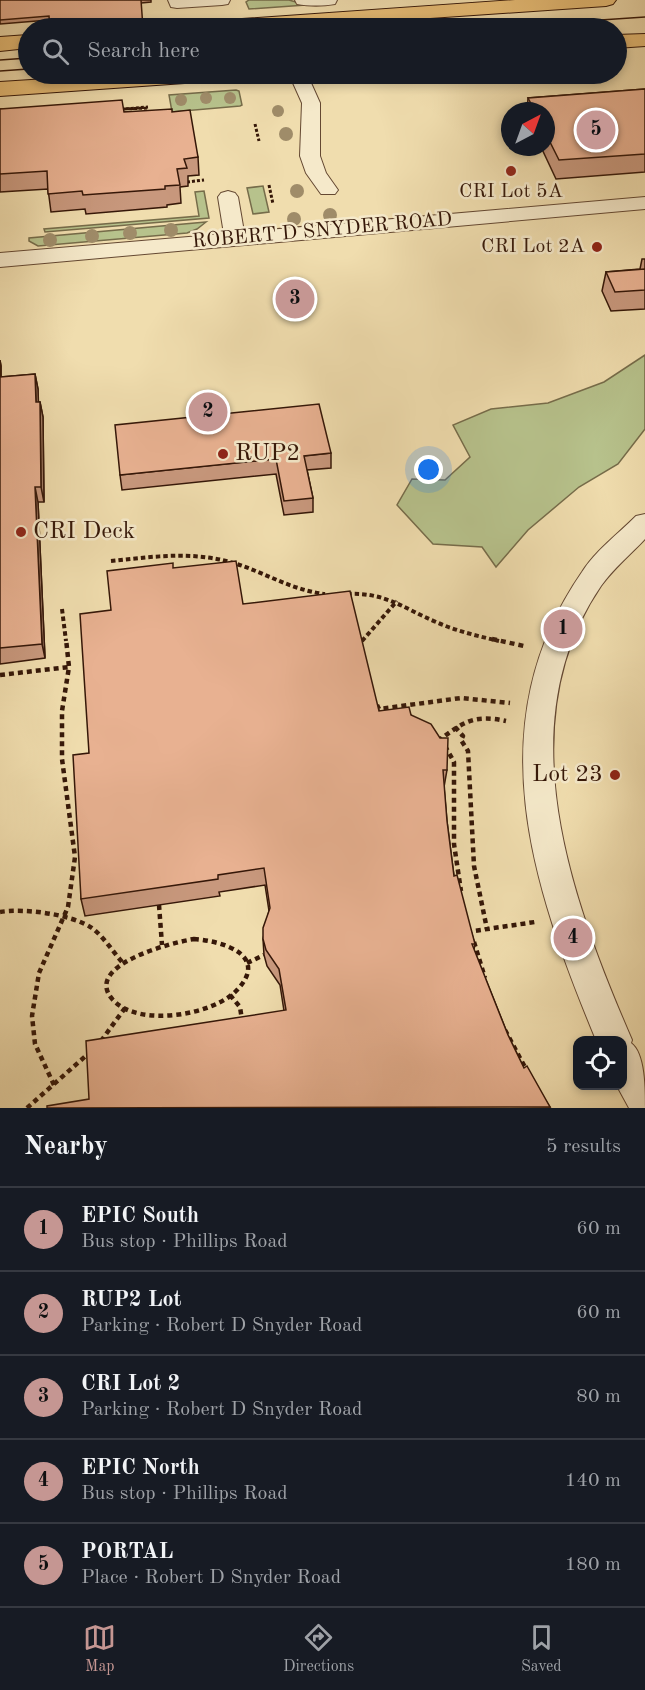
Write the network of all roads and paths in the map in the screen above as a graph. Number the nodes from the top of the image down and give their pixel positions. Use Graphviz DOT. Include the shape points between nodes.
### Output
graph roads {
  1 [pos="176,0"];
  2 [pos="222,0"];
  3 [pos="303,0"];
  4 [pos="329,0"];
  5 [pos="606,0"];
  6 [pos="345,18"];
  7 [pos="645,40"];
  8 [pos="627,41"];
  9 [pos="18,43"];
  10 [pos="0,44"];
  11 [pos="71,84"];
  12 [pos="302,84"];
  13 [pos="0,89"];
  14 [pos="147,108"];
  15 [pos="255,124"];
  16 [pos="259,141"];
  17 [pos="204,180"];
  18 [pos="187,182"];
  19 [pos="269,185"];
  20 [pos="328,190"];
  21 [pos="228,197"];
  22 [pos="273,204"];
  23 [pos="645,204"];
  24 [pos="235,239"];
  25 [pos="0,260"];
  26 [pos="645,523"];
  27 [pos="111,561"];
  28 [pos="335,595"];
  29 [pos="345,595"];
  30 [pos="397,601"];
  31 [pos="62,609"];
  32 [pos="524,646"];
  33 [pos="364,649"];
  34 [pos="69,667"];
  35 [pos="0,675"];
  36 [pos="376,700"];
  37 [pos="510,703"];
  38 [pos="506,721"];
  39 [pos="455,727"];
  40 [pos="439,740"];
  41 [pos="432,745"];
  42 [pos="462,895"];
  43 [pos="159,905"];
  44 [pos="0,912"];
  45 [pos="64,918"];
  46 [pos="535,921"];
  47 [pos="468,922"];
  48 [pos="487,929"];
  49 [pos="468,931"];
  50 [pos="162,945"];
  51 [pos="264,955"];
  52 [pos="123,963"];
  53 [pos="247,963"];
  54 [pos="488,985"];
  55 [pos="230,995"];
  56 [pos="125,1008"];
  57 [pos="502,1022"];
  58 [pos="243,1024"];
  59 [pos="612,1036"];
  60 [pos="627,1067"];
  61 [pos="531,1081"];
  62 [pos="54,1085"];
  63 [pos="645,1101"];
  64 [pos="27,1108"];
  1 -- 2 [label="street"];
  3 -- 4 [label="street"];
  5 -- 6 [label="main road"];
  7 -- 8 [label="main road"];
  9 -- 10 [label="main road"];
  11 -- 13 [label="main road"];
  12 -- 20 [label="street" via="311,103 310,156"];
  14 -- 14 [label="path" via="124,109"];
  15 -- 16 [label="path"];
  17 -- 18 [label="path"];
  19 -- 22 [label="path"];
  21 -- 24 [label="street"];
  23 -- 24 [label="street, ROBERT D SNYDER ROAD"];
  24 -- 25 [label="street, ROBERT D SNYDER ROAD"];
  26 -- 59 [label="street" via="600,570 568,617 543,690 537,734 537,780 550,859 581,961"];
  27 -- 28 [label="path" via="171,555 213,558 262,573 295,590"];
  29 -- 30 [label="path" via="369,593"];
  30 -- 32 [label="path" via="444,626"];
  30 -- 33 [label="path" via="361,639"];
  31 -- 34 [label="path"];
  34 -- 35 [label="path"];
  34 -- 45 [label="path" via="61,727 63,776 75,857"];
  36 -- 37 [label="path" via="378,709 465,697"];
  38 -- 39 [label="path" via="475,717"];
  39 -- 40 [label="path"];
  39 -- 48 [label="path" via="468,751 471,845"];
  40 -- 41 [label="path"];
  40 -- 42 [label="path" via="454,762 454,844"];
  43 -- 50 [label="path"];
  44 -- 45 [label="path" via="16,910"];
  45 -- 52 [label="path" via="92,928"];
  45 -- 62 [label="path" via="39,973 32,1016 35,1044"];
  46 -- 48 [label="path"];
  47 -- 49 [label="path"];
  48 -- 49 [label="path"];
  49 -- 54 [label="path"];
  50 -- 52 [label="path"];
  50 -- 53 [label="path" via="194,939 218,941 238,952"];
  51 -- 53 [label="path"];
  52 -- 56 [label="path" via="109,988 111,997"];
  53 -- 55 [label="path" via="247,977"];
  55 -- 56 [label="path" via="197,1011 171,1016"];
  55 -- 58 [label="path" via="240,1007"];
  56 -- 62 [label="path" via="108,1034"];
  57 -- 61 [label="path"];
  60 -- 63 [label="street"];
  62 -- 64 [label="path"];
}
